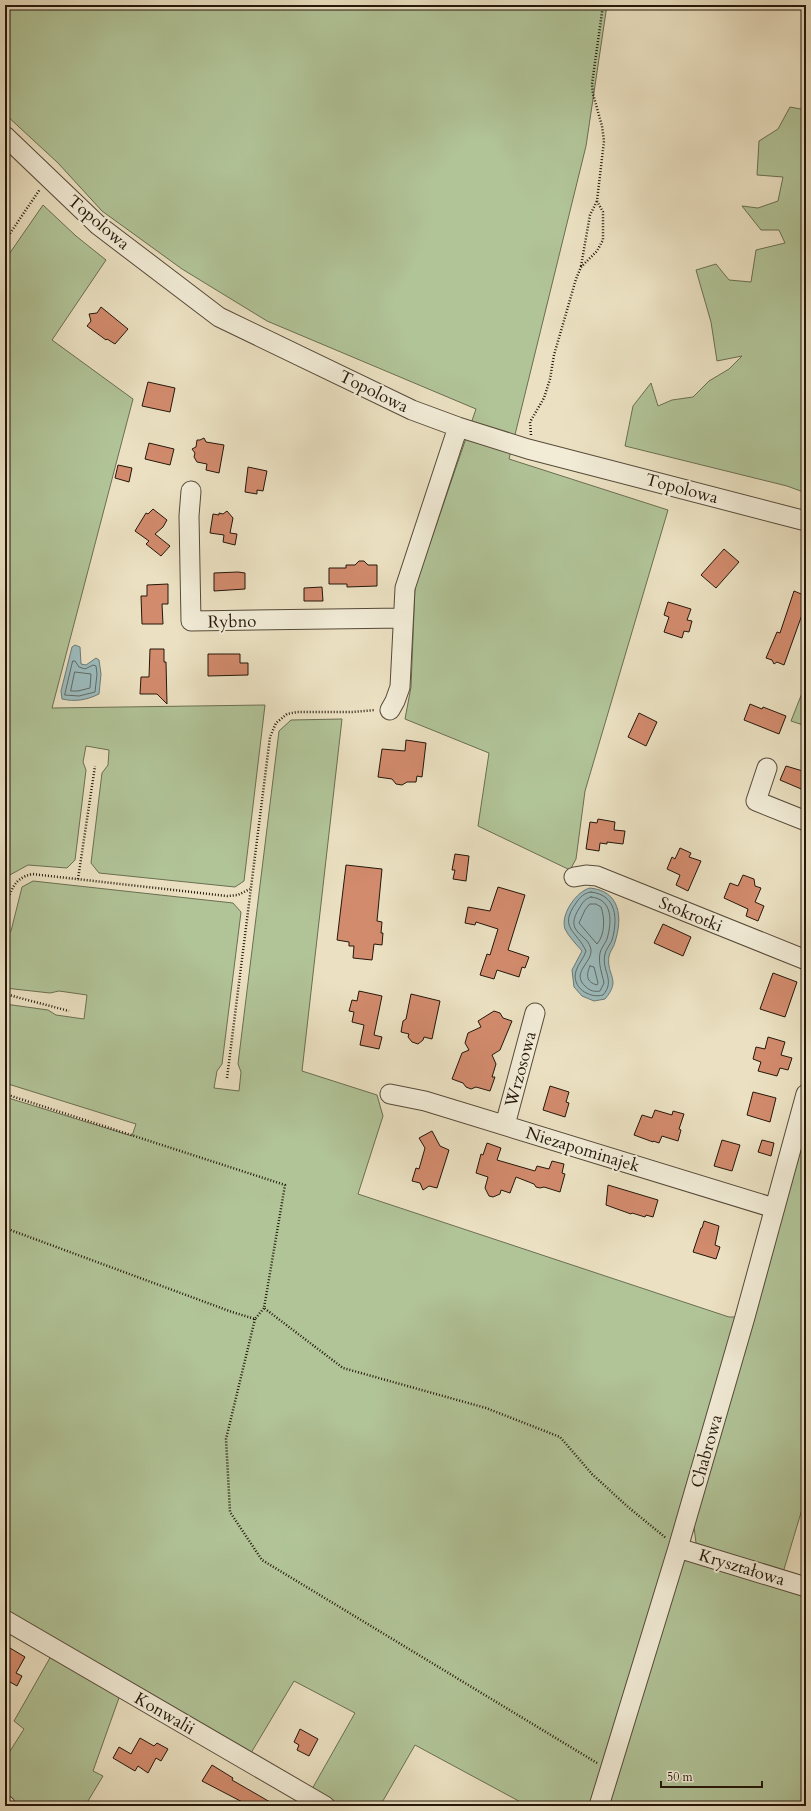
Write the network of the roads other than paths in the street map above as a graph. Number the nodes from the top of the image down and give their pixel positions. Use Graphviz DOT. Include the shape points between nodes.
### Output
graph roads {
  1 [pos="5,136"];
  2 [pos="458,427"];
  3 [pos="191,491"];
  4 [pos="806,521"];
  5 [pos="403,618"];
  6 [pos="390,710"];
  7 [pos="767,768"];
  8 [pos="806,821"];
  9 [pos="574,878"];
  10 [pos="806,960"];
  11 [pos="534,1013"];
  12 [pos="390,1094"];
  13 [pos="806,1094"];
  14 [pos="505,1125"];
  15 [pos="774,1208"];
  16 [pos="678,1548"];
  17 [pos="806,1587"];
  18 [pos="5,1620"];
  19 [pos="325,1806"];
  20 [pos="599,1806"];
  1 -- 2 [label="street, Topolowa" via="98,224 219,317 412,410"];
  2 -- 4 [label="street, Topolowa" via="528,449"];
  2 -- 5 [label="street" via="405,588"];
  3 -- 5 [label="street, Rybno" via="188,516 191,621"];
  5 -- 6 [label="street" via="400,687"];
  7 -- 8 [label="street" via="756,801"];
  9 -- 10 [label="street, Stokrotki" via="597,876"];
  11 -- 14 [label="street, Wrzosowa"];
  12 -- 14 [label="street, Niezapominajek" via="425,1101"];
  13 -- 15 [label="street, Chabrowa"];
  14 -- 15 [label="street, Niezapominajek"];
  15 -- 16 [label="street, Chabrowa"];
  16 -- 17 [label="street, Kryształowa"];
  16 -- 20 [label="street, Chabrowa"];
  18 -- 19 [label="street, Konwalii"];
}
